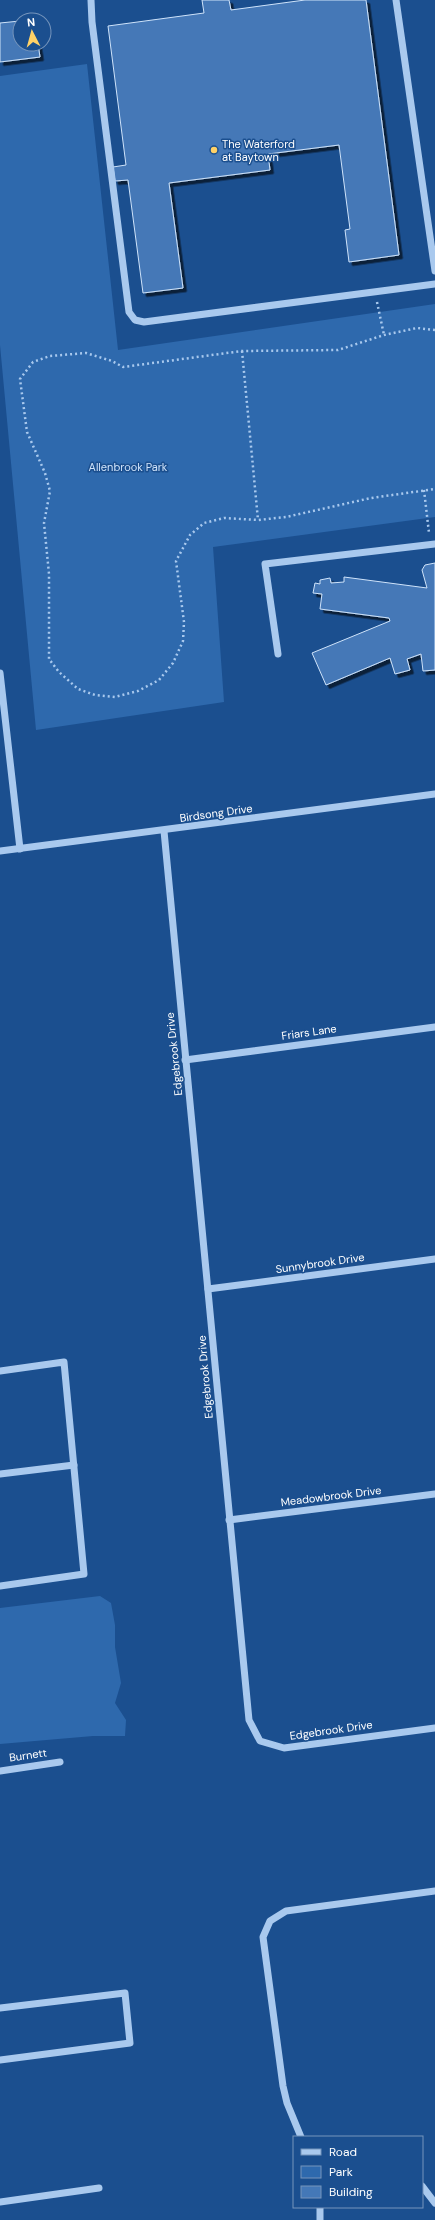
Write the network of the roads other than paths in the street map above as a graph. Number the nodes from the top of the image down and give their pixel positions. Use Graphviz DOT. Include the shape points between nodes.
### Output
graph roads {
  1 [pos="91,0"];
  2 [pos="396,0"];
  3 [pos="435,270"];
  4 [pos="435,284"];
  5 [pos="433,544"];
  6 [pos="278,654"];
  7 [pos="0,673"];
  8 [pos="435,794"];
  9 [pos="164,831"];
  10 [pos="20,849"];
  11 [pos="0,851"];
  12 [pos="435,1027"];
  13 [pos="185,1060"];
  14 [pos="435,1259"];
  15 [pos="208,1290"];
  16 [pos="0,1371"];
  17 [pos="74,1465"];
  18 [pos="0,1474"];
  19 [pos="435,1494"];
  20 [pos="229,1520"];
  21 [pos="0,1586"];
  22 [pos="435,1728"];
  23 [pos="60,1762"];
  24 [pos="0,1771"];
  25 [pos="435,1891"];
  26 [pos="0,2008"];
  27 [pos="0,2060"];
  28 [pos="301,2136"];
  29 [pos="423,2187"];
  30 [pos="99,2188"];
  31 [pos="0,2202"];
  32 [pos="435,2203"];
  33 [pos="320,2208"];
  34 [pos="320,2220"];
  1 -- 4 [label="street" via="129,312 135,320 144,322"];
  2 -- 3 [label="street"];
  5 -- 6 [label="street" via="265,564"];
  7 -- 10 [label="street"];
  8 -- 9 [label="street, Birdsong Drive"];
  9 -- 10 [label="street, Birdsong Drive"];
  9 -- 13 [label="street, Edgebrook Drive"];
  10 -- 11 [label="street, Birdsong Drive"];
  12 -- 13 [label="street, Friars Lane"];
  13 -- 15 [label="street, Edgebrook Drive"];
  14 -- 15 [label="street, Sunnybrook Drive"];
  15 -- 20 [label="street, Edgebrook Drive"];
  16 -- 17 [label="street" via="64,1362"];
  17 -- 18 [label="street"];
  17 -- 21 [label="street" via="84,1574"];
  19 -- 20 [label="street, Meadowbrook Drive"];
  20 -- 22 [label="street, Edgebrook Drive" via="249,1720 260,1741 284,1748"];
  23 -- 24 [label="street, Burnett"];
  25 -- 28 [label="street" via="286,1911 270,1921 263,1937 283,2086"];
  26 -- 27 [label="street" via="125,1994 130,2043"];
  29 -- 32 [label="street"];
  30 -- 31 [label="street"];
  33 -- 34 [label="street"];
}
